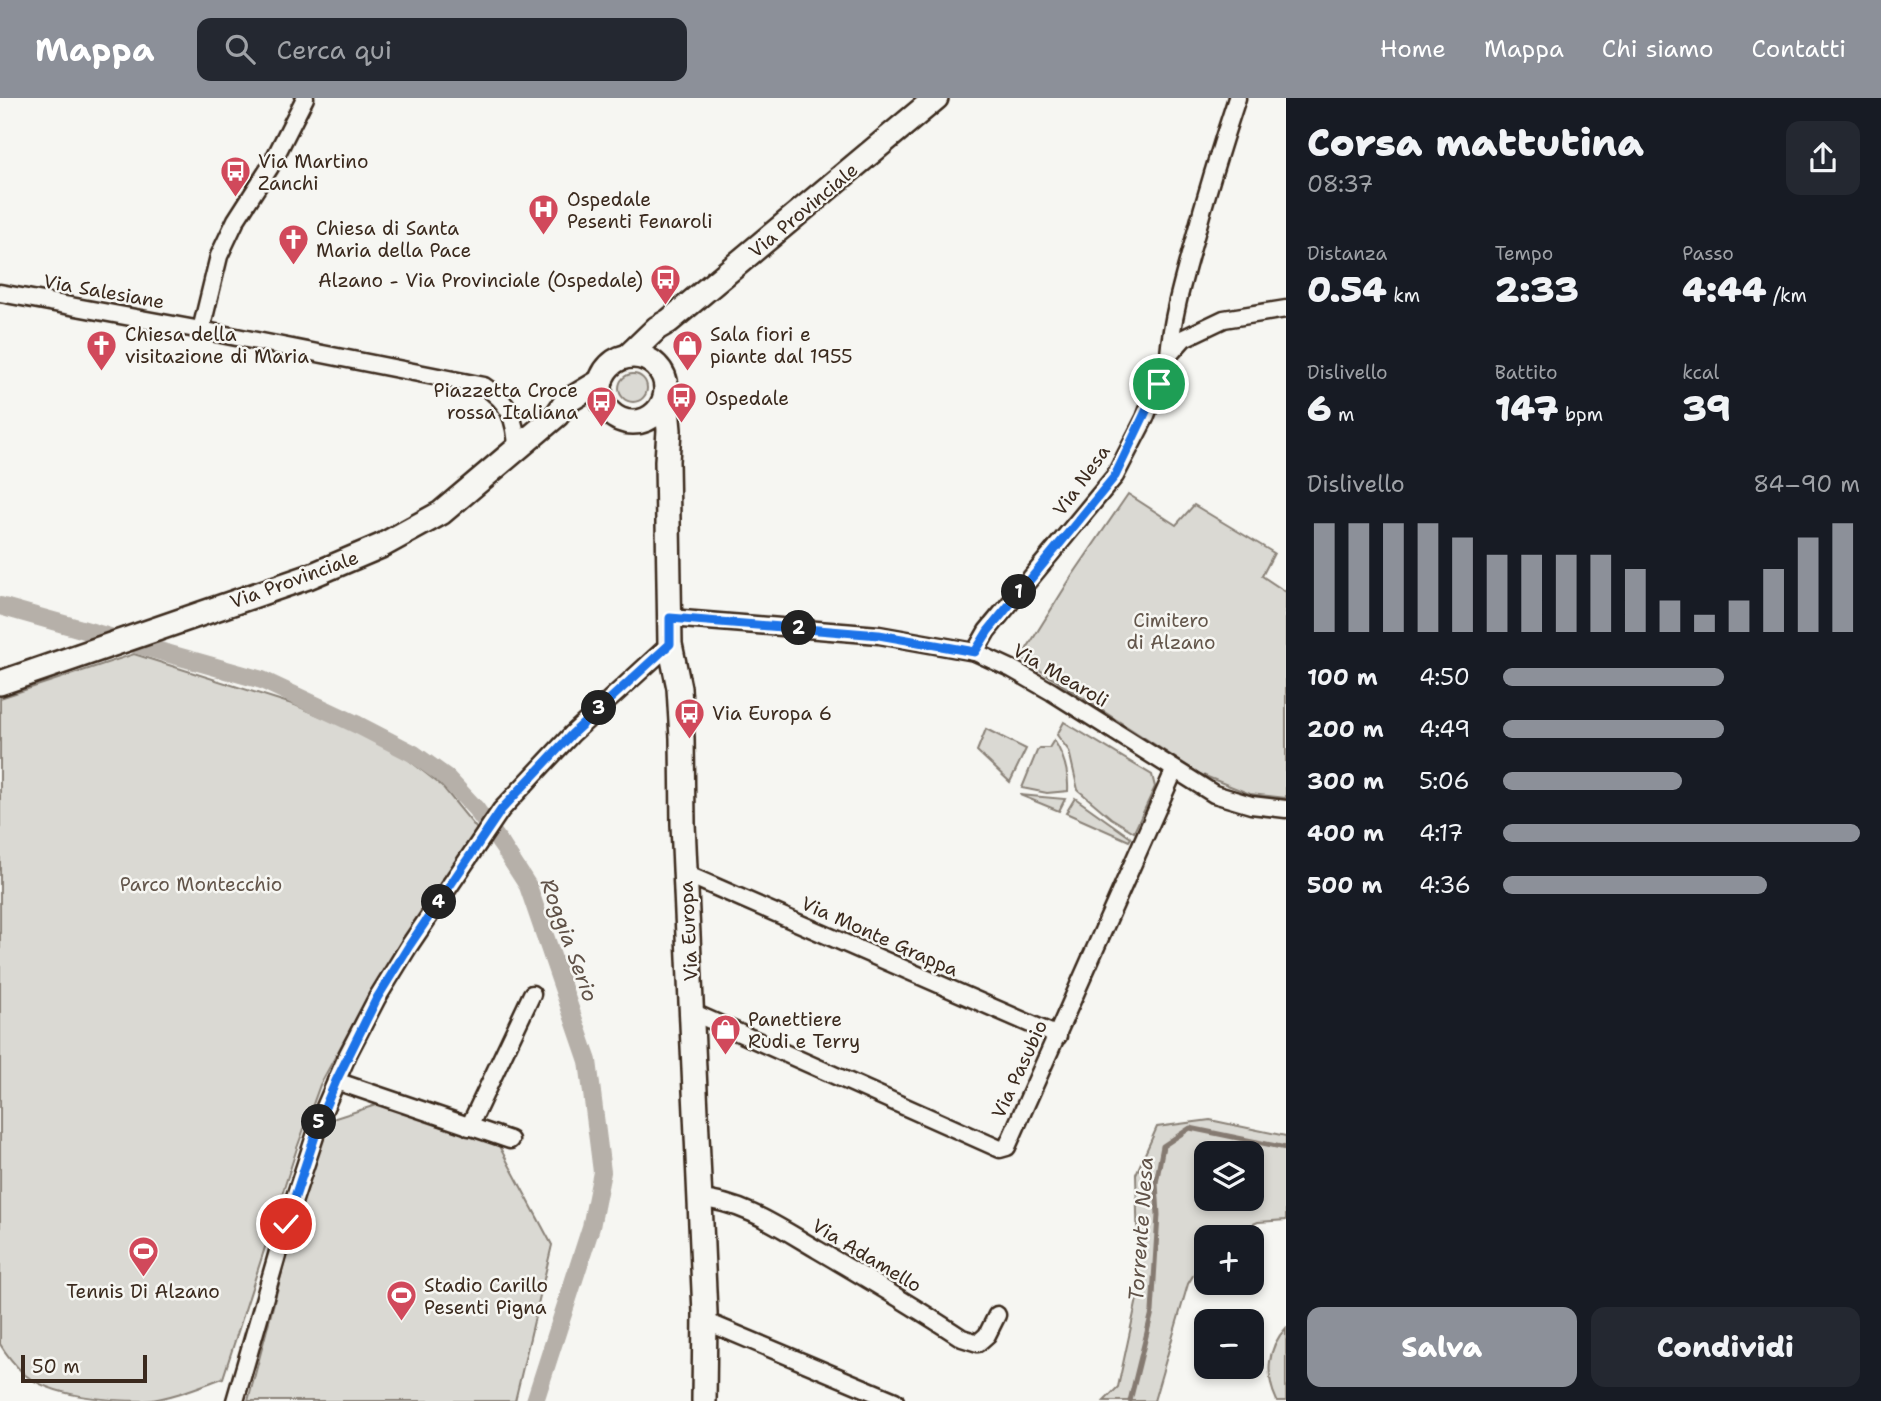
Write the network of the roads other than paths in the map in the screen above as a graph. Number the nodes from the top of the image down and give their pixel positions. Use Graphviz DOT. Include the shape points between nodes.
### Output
graph roads {
  1 [pos="305,98"];
  2 [pos="936,98"];
  3 [pos="1237,98"];
  4 [pos="1182,285"];
  5 [pos="0,293"];
  6 [pos="1286,309"];
  7 [pos="669,321"];
  8 [pos="201,330"];
  9 [pos="1193,332"];
  10 [pos="1169,355"];
  11 [pos="628,356"];
  12 [pos="663,373"];
  13 [pos="601,381"];
  14 [pos="666,397"];
  15 [pos="607,409"];
  16 [pos="556,415"];
  17 [pos="633,422"];
  18 [pos="517,449"];
  19 [pos="667,461"];
  20 [pos="670,618"];
  21 [pos="670,644"];
  22 [pos="975,652"];
  23 [pos="0,683"];
  24 [pos="1174,771"];
  25 [pos="1286,809"];
  26 [pos="686,874"];
  27 [pos="532,994"];
  28 [pos="692,1012"];
  29 [pos="1058,1036"];
  30 [pos="336,1081"];
  31 [pos="469,1126"];
  32 [pos="510,1140"];
  33 [pos="699,1199"];
  34 [pos="997,1315"];
  35 [pos="705,1321"];
  36 [pos="236,1401"];
  37 [pos="704,1401"];
  38 [pos="895,1401"];
  1 -- 8 [label="street" via="219,256"];
  2 -- 7 [label="street, Via Provinciale"];
  3 -- 4 [label="street"];
  4 -- 9 [label="street" via="1186,322"];
  4 -- 10 [label="street"];
  5 -- 8 [label="street, Via Salesiane"];
  6 -- 9 [label="street, Via Nesa" via="1224,319"];
  7 -- 11 [label="street, Via Provinciale"];
  7 -- 12 [label="street" via="661,357"];
  8 -- 18 [label="street, Via Salesiane" via="484,386 505,402 511,413"];
  9 -- 10 [label="street, Via Nesa"];
  10 -- 22 [label="street, Via Nesa" via="1115,476"];
  11 -- 12 [label="street" via="652,361"];
  11 -- 13 [label="street" via="611,365"];
  12 -- 14 [label="street"];
  13 -- 15 [label="street"];
  13 -- 16 [label="street, Via Provinciale" via="566,402"];
  14 -- 17 [label="street" via="650,417"];
  14 -- 19 [label="street, Via Europa"];
  15 -- 16 [label="street, Via Provinciale"];
  15 -- 17 [label="street"];
  16 -- 18 [label="street, Via Provinciale"];
  17 -- 19 [label="street, Via Europa" via="652,433"];
  18 -- 23 [label="street, Via Provinciale" via="441,513 381,546 309,578"];
  19 -- 20 [label="street, Via Europa"];
  20 -- 21 [label="street, Via Europa"];
  20 -- 22 [label="street, Via Mearoli" via="879,635"];
  21 -- 26 [label="street, Via Europa" via="679,688"];
  21 -- 30 [label="street" via="572,734 501,810 377,998"];
  22 -- 24 [label="street, Via Mearoli" via="1012,668"];
  24 -- 25 [label="street, Via Mearoli" via="1214,794"];
  24 -- 29 [label="street, Via Pasubio"];
  26 -- 28 [label="street, Via Europa"];
  26 -- 29 [label="street, Via Monte Grappa"];
  27 -- 31 [label="street"];
  28 -- 29 [label="street, Via Pasubio" via="1000,1149 1007,1147"];
  28 -- 33 [label="street, Via Europa"];
  30 -- 31 [label="street"];
  30 -- 36 [label="street" via="286,1224"];
  31 -- 32 [label="street"];
  33 -- 34 [label="street, Via Adamello" via="738,1208 778,1227 962,1338 978,1343"];
  33 -- 35 [label="street, Via Europa"];
  35 -- 37 [label="street, Via Europa"];
  35 -- 38 [label="street"];
}
